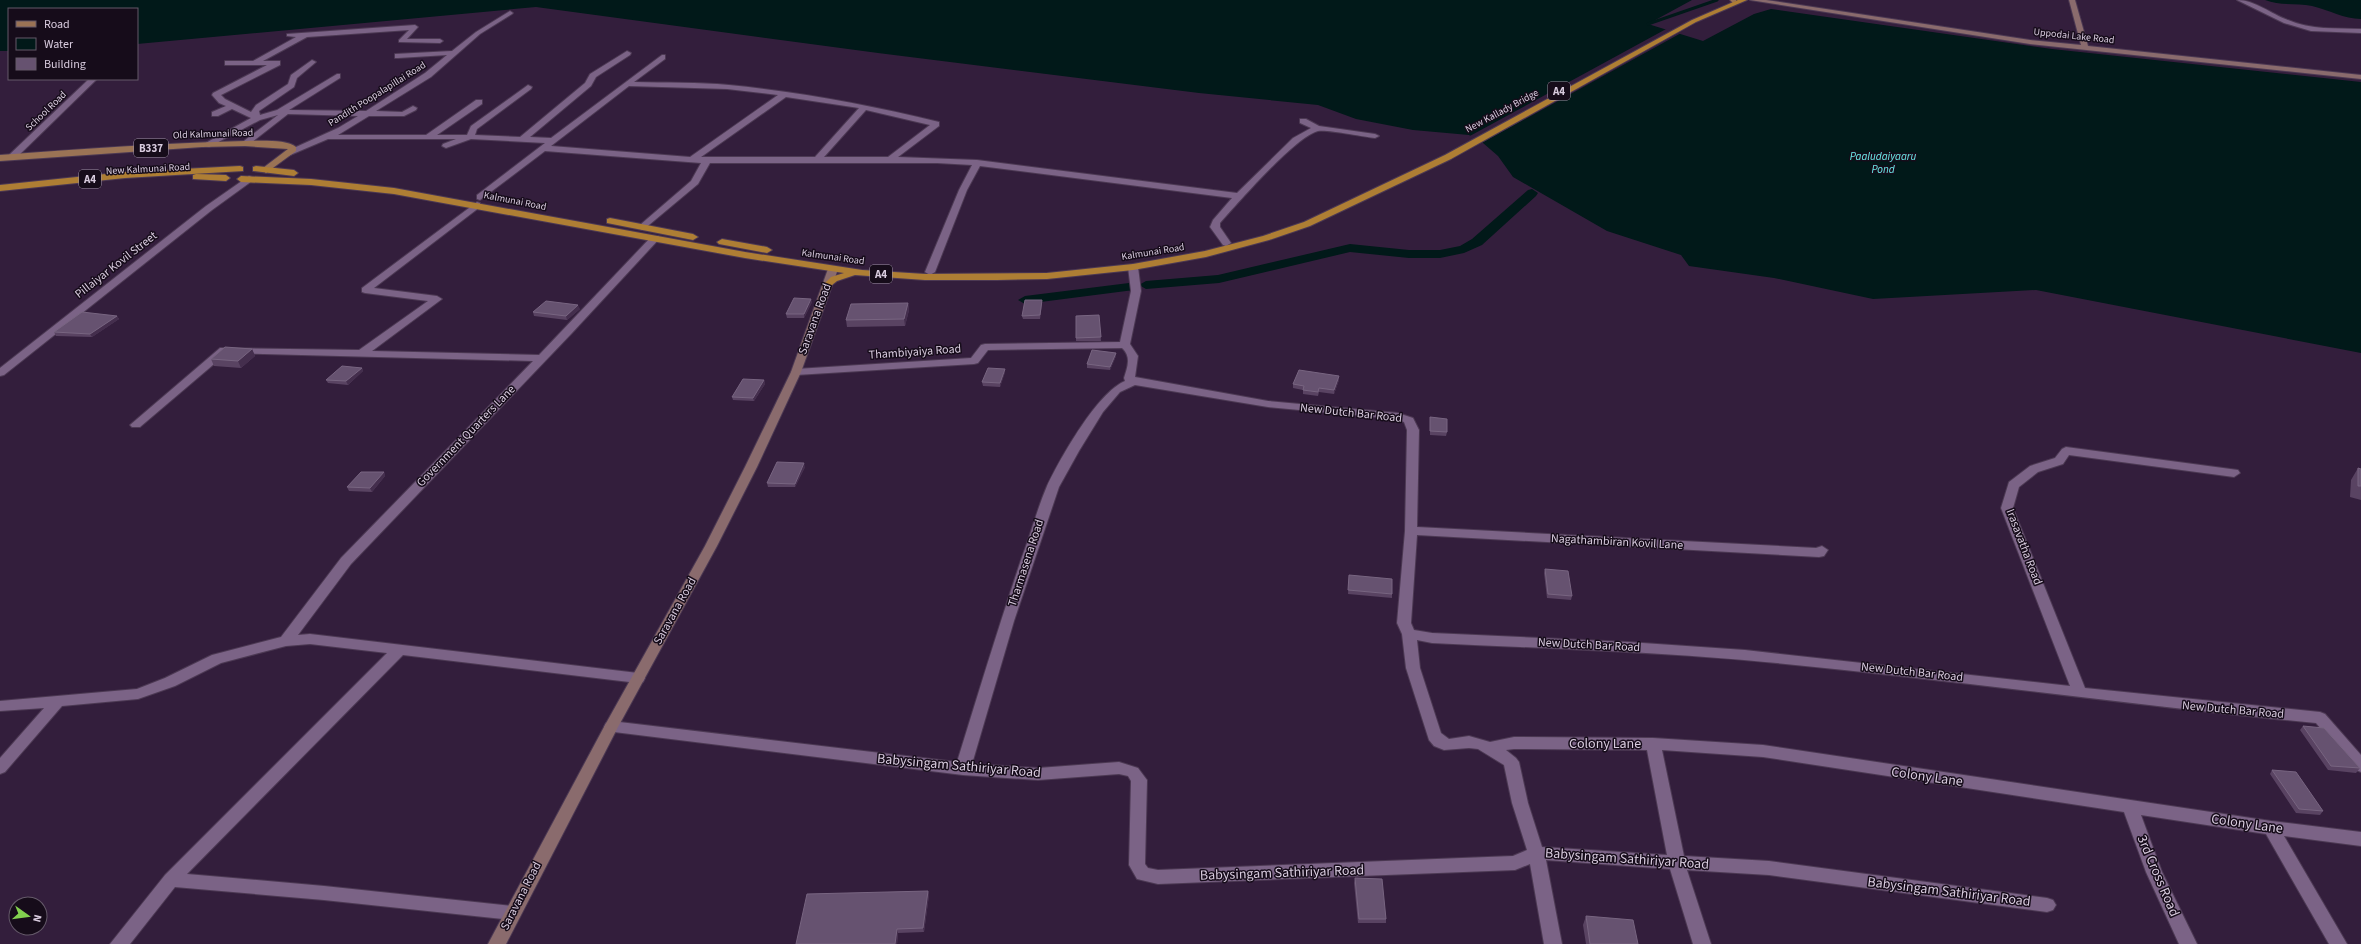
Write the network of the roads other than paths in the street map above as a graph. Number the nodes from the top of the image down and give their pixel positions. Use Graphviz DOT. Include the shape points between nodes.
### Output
graph roads {
  1 [pos="1734,0"];
  2 [pos="1744,0"];
  3 [pos="1753,0"];
  4 [pos="1771,0"];
  5 [pos="2072,0"];
  6 [pos="2240,0"];
  7 [pos="1787,4"];
  8 [pos="510,13"];
  9 [pos="1679,28"];
  10 [pos="2361,31"];
  11 [pos="289,35"];
  12 [pos="306,35"];
  13 [pos="440,41"];
  14 [pos="2085,48"];
  15 [pos="452,53"];
  16 [pos="627,53"];
  17 [pos="398,56"];
  18 [pos="662,57"];
  19 [pos="312,62"];
  20 [pos="228,63"];
  21 [pos="253,63"];
  22 [pos="337,76"];
  23 [pos="2361,77"];
  24 [pos="92,80"];
  25 [pos="628,84"];
  26 [pos="528,87"];
  27 [pos="785,94"];
  28 [pos="479,102"];
  29 [pos="232,106"];
  30 [pos="864,107"];
  31 [pos="413,108"];
  32 [pos="283,112"];
  33 [pos="368,113"];
  34 [pos="215,114"];
  35 [pos="257,118"];
  36 [pos="1303,121"];
  37 [pos="1317,128"];
  38 [pos="1375,136"];
  39 [pos="326,137"];
  40 [pos="428,137"];
  41 [pos="470,137"];
  42 [pos="523,139"];
  43 [pos="554,141"];
  44 [pos="244,144"];
  45 [pos="206,145"];
  46 [pos="446,146"];
  47 [pos="544,148"];
  48 [pos="285,155"];
  49 [pos="1444,156"];
  50 [pos="12,157"];
  51 [pos="0,158"];
  52 [pos="692,160"];
  53 [pos="707,160"];
  54 [pos="817,160"];
  55 [pos="890,160"];
  56 [pos="977,163"];
  57 [pos="240,168"];
  58 [pos="259,169"];
  59 [pos="226,178"];
  60 [pos="245,179"];
  61 [pos="0,188"];
  62 [pos="0,193"];
  63 [pos="1238,196"];
  64 [pos="479,201"];
  65 [pos="643,227"];
  66 [pos="655,238"];
  67 [pos="1226,243"];
  68 [pos="1132,265"];
  69 [pos="833,269"];
  70 [pos="930,272"];
  71 [pos="862,273"];
  72 [pos="827,286"];
  73 [pos="1125,344"];
  74 [pos="362,353"];
  75 [pos="540,358"];
  76 [pos="0,360"];
  77 [pos="16,360"];
  78 [pos="796,372"];
  79 [pos="0,374"];
  80 [pos="1133,381"];
  81 [pos="136,425"];
  82 [pos="2234,473"];
  83 [pos="1411,531"];
  84 [pos="1822,550"];
  85 [pos="1409,634"];
  86 [pos="286,640"];
  87 [pos="400,649"];
  88 [pos="638,678"];
  89 [pos="2080,693"];
  90 [pos="57,702"];
  91 [pos="0,706"];
  92 [pos="611,727"];
  93 [pos="1653,744"];
  94 [pos="1491,747"];
  95 [pos="2361,766"];
  96 [pos="0,768"];
  97 [pos="963,769"];
  98 [pos="2130,807"];
  99 [pos="2271,828"];
  100 [pos="2361,839"];
  101 [pos="1536,853"];
  102 [pos="1677,863"];
  103 [pos="171,880"];
  104 [pos="2047,905"];
  105 [pos="512,913"];
  106 [pos="119,944"];
  107 [pos="497,944"];
  108 [pos="1553,944"];
  109 [pos="1702,944"];
  110 [pos="2188,944"];
  111 [pos="2338,944"];
  1 -- 9 [label="highway, A4"];
  2 -- 9 [label="highway, A4"];
  3 -- 7 [label="street, Uppodai Lake Road"];
  4 -- 7 [label="street, Uppodai Lake Road"];
  5 -- 14 [label="street"];
  6 -- 10 [label="street" via="2286,22 2313,30"];
  7 -- 14 [label="street, Uppodai Lake Road" via="1978,35"];
  8 -- 15 [label="street, Pandith Poopalapillai Road" via="478,32"];
  9 -- 49 [label="highway, New Kallady Bridge / A4"];
  11 -- 12 [label="street"];
  12 -- 13 [label="street" via="414,27 401,41"];
  12 -- 21 [label="street"];
  14 -- 23 [label="street, Uppodai Lake Road"];
  15 -- 17 [label="street"];
  15 -- 33 [label="street, Pandith Poopalapillai Road" via="428,75"];
  16 -- 42 [label="street" via="593,76 588,84"];
  18 -- 25 [label="street"];
  19 -- 35 [label="street" via="294,77 292,85 255,111"];
  20 -- 21 [label="street"];
  21 -- 29 [label="street" via="277,63 216,95 222,102"];
  22 -- 32 [label="street"];
  24 -- 50 [label="street, School Road"];
  25 -- 27 [label="street" via="727,87"];
  25 -- 43 [label="street"];
  26 -- 41 [label="street" via="474,128"];
  27 -- 30 [label="street"];
  27 -- 52 [label="street"];
  28 -- 40 [label="street"];
  29 -- 34 [label="street"];
  29 -- 35 [label="street"];
  30 -- 54 [label="street"];
  30 -- 55 [label="street" via="936,124"];
  31 -- 33 [label="street" via="404,114"];
  32 -- 33 [label="street"];
  32 -- 35 [label="street"];
  32 -- 44 [label="street"];
  33 -- 39 [label="street, Pandith Poopalapillai Road"];
  35 -- 45 [label="street"];
  36 -- 37 [label="street"];
  37 -- 38 [label="street"];
  37 -- 63 [label="street" via="1296,140"];
  39 -- 40 [label="street"];
  39 -- 48 [label="street, Pandith Poopalapillai Road"];
  40 -- 41 [label="street"];
  41 -- 42 [label="street"];
  41 -- 46 [label="street"];
  42 -- 43 [label="street"];
  43 -- 47 [label="street"];
  44 -- 45 [label="main road, Old Kalmunai Road / B337"];
  44 -- 48 [label="main road, Old Kalmunai Road / B337" via="289,145 292,148"];
  45 -- 50 [label="main road, Old Kalmunai Road / B337"];
  47 -- 52 [label="street"];
  47 -- 64 [label="street"];
  48 -- 58 [label="main road"];
  49 -- 67 [label="highway, Kalmunai Road / A4" via="1299,221"];
  49 -- 68 [label="highway, Kalmunai Road / A4" via="1307,224 1206,254"];
  50 -- 51 [label="main road, Old Kalmunai Road / B337"];
  52 -- 53 [label="street"];
  53 -- 54 [label="street"];
  53 -- 65 [label="street" via="695,182"];
  54 -- 55 [label="street"];
  55 -- 56 [label="street"];
  56 -- 63 [label="street"];
  56 -- 70 [label="street" via="963,190"];
  57 -- 58 [label="highway, New Kalmunai Road"];
  57 -- 59 [label="highway" via="229,173"];
  57 -- 61 [label="highway, New Kalmunai Road / A4" via="133,174"];
  58 -- 60 [label="highway"];
  58 -- 64 [label="highway, Kalmunai Road / A4" via="372,181"];
  59 -- 60 [label="highway, New Kalmunai Road"];
  59 -- 62 [label="highway, New Kalmunai Road / A4" via="172,177 120,180"];
  60 -- 64 [label="highway, Kalmunai Road / A4" via="365,187"];
  60 -- 77 [label="street, Pillaiyar Kovil Street"];
  63 -- 67 [label="street" via="1216,222 1215,227"];
  64 -- 65 [label="highway, Kalmunai Road / A4"];
  64 -- 66 [label="highway, Kalmunai Road / A4"];
  64 -- 74 [label="street" via="365,290 437,299"];
  65 -- 70 [label="highway, Kalmunai Road / A4" via="858,264"];
  66 -- 69 [label="highway, Kalmunai Road / A4"];
  66 -- 75 [label="street, Government Quarters Lane"];
  67 -- 68 [label="highway, Kalmunai Road / A4"];
  68 -- 70 [label="highway, Kalmunai Road / A4" via="1031,272"];
  68 -- 71 [label="highway, Kalmunai Road / A4" via="1048,276 925,277"];
  68 -- 73 [label="street" via="1136,291"];
  69 -- 71 [label="highway, Kalmunai Road / A4"];
  69 -- 72 [label="street, Saravana Road"];
  71 -- 72 [label="highway" via="844,274"];
  72 -- 78 [label="street, Saravana Road"];
  73 -- 78 [label="street, Thambiyaiya Road" via="985,347 974,361"];
  73 -- 80 [label="street" via="1132,349 1135,357 1129,378"];
  74 -- 75 [label="street"];
  74 -- 81 [label="street" via="224,350"];
  75 -- 86 [label="street, Government Quarters Lane" via="346,561"];
  76 -- 77 [label="street"];
  77 -- 79 [label="street, Pillaiyar Kovil Street"];
  78 -- 88 [label="street, Saravana Road" via="711,546"];
  80 -- 83 [label="street, New Dutch Bar Road" via="1268,404 1398,416 1409,420 1413,430"];
  80 -- 97 [label="street, Tharmasena Road" via="1117,389 1105,404 1061,471 1053,488 1006,621"];
  82 -- 89 [label="street, Irasavatha Road" via="2066,451 2059,461 2034,469 2013,485 2007,508"];
  83 -- 84 [label="street, Nagathambiran Kovil Lane" via="1819,553"];
  83 -- 85 [label="street, New Dutch Bar Road" via="1404,623"];
  85 -- 89 [label="street, New Dutch Bar Road" via="1432,638 1639,647 1744,655 1962,677"];
  85 -- 94 [label="street" via="1413,668 1434,736 1441,744 1449,746 1475,742"];
  86 -- 87 [label="street" via="310,639"];
  86 -- 90 [label="street" via="217,659 138,694"];
  87 -- 88 [label="street"];
  87 -- 103 [label="street"];
  88 -- 92 [label="street, Saravana Road"];
  89 -- 95 [label="street, New Dutch Bar Road" via="2320,718"];
  90 -- 91 [label="street"];
  90 -- 96 [label="street"];
  92 -- 97 [label="street, Babysingam Sathiriyar Road"];
  92 -- 105 [label="street, Saravana Road"];
  93 -- 94 [label="street, Colony Lane" via="1514,743"];
  93 -- 98 [label="street, Colony Lane" via="1763,752"];
  93 -- 102 [label="street"];
  94 -- 101 [label="street" via="1511,762 1520,803"];
  97 -- 101 [label="street, Babysingam Sathiriyar Road" via="1038,774 1120,768 1133,772 1139,780 1137,865 1143,874 1158,877 1515,863"];
  98 -- 99 [label="street, Colony Lane"];
  98 -- 110 [label="street, 3rd Cross Road" via="2154,872"];
  99 -- 100 [label="street, Colony Lane"];
  99 -- 111 [label="street"];
  101 -- 102 [label="street, Babysingam Sathiriyar Road"];
  101 -- 108 [label="street"];
  102 -- 104 [label="street, Babysingam Sathiriyar Road" via="1769,868"];
  102 -- 109 [label="street"];
  103 -- 105 [label="street" via="324,892"];
  103 -- 106 [label="street"];
  105 -- 107 [label="street, Saravana Road"];
}
